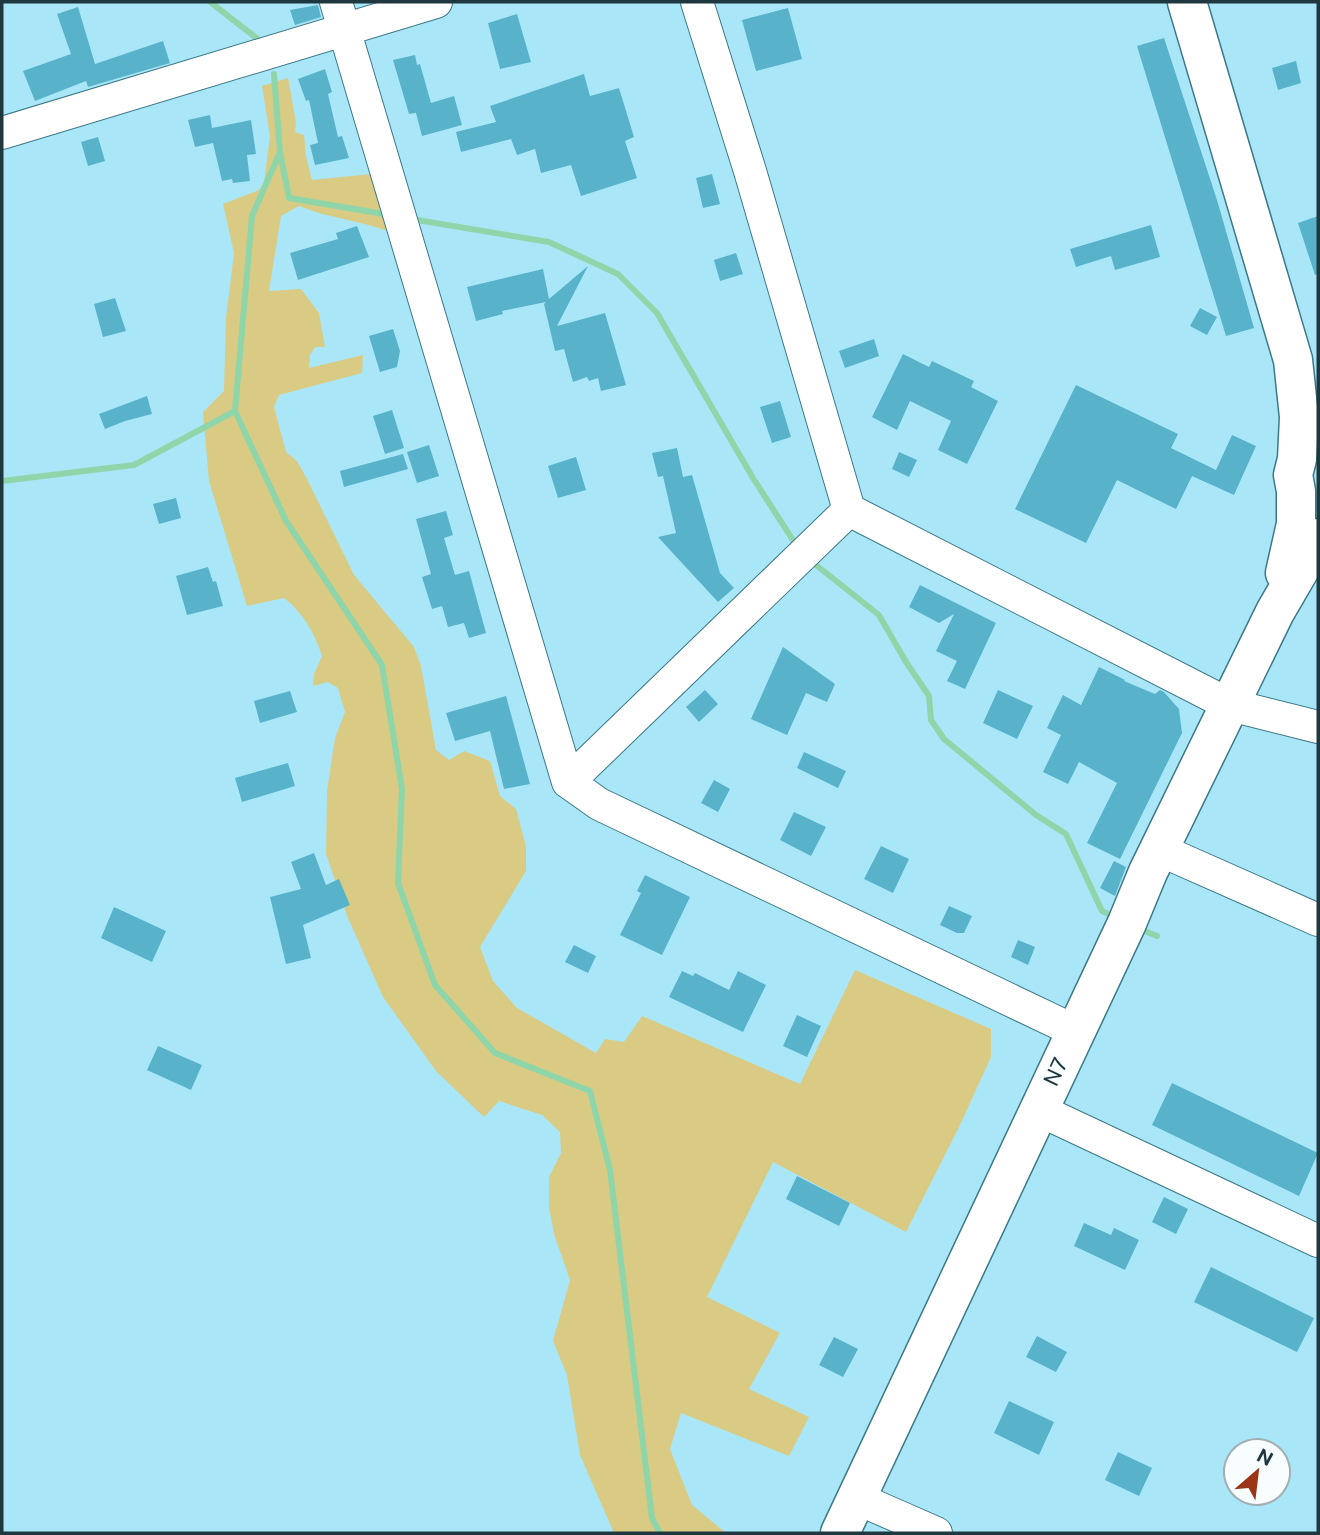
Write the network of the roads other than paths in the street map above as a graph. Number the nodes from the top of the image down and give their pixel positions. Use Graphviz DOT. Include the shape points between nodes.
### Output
graph roads {
  1 [pos="436,2"];
  2 [pos="697,2"];
  3 [pos="1187,2"];
  4 [pos="341,16"];
  5 [pos="3,127"];
  6 [pos="1293,360"];
  7 [pos="1318,403"];
  8 [pos="1307,476"];
  9 [pos="849,510"];
  10 [pos="1318,538"];
  11 [pos="1275,612"];
  12 [pos="1230,705"];
  13 [pos="1318,727"];
  14 [pos="568,782"];
  15 [pos="1160,850"];
  16 [pos="1318,920"];
  17 [pos="1076,1031"];
  18 [pos="1038,1110"];
  19 [pos="1318,1241"];
  20 [pos="856,1498"];
  21 [pos="840,1533"];
  22 [pos="936,1533"];
  1 -- 4 [label="street"];
  2 -- 9 [label="street"];
  3 -- 6 [label="main road"];
  4 -- 5 [label="street" via="271,52"];
  4 -- 14 [label="street"];
  6 -- 7 [label="main road"];
  6 -- 8 [label="main road"];
  8 -- 11 [label="main road"];
  9 -- 12 [label="street"];
  9 -- 14 [label="street"];
  10 -- 11 [label="main road"];
  11 -- 12 [label="main road, N7"];
  12 -- 13 [label="street"];
  12 -- 15 [label="main road, N7"];
  14 -- 17 [label="street" via="612,810"];
  15 -- 16 [label="street"];
  15 -- 17 [label="main road, N7"];
  17 -- 18 [label="main road, N7"];
  18 -- 19 [label="street"];
  18 -- 20 [label="main road, N7"];
  20 -- 21 [label="main road, N7"];
  20 -- 22 [label="street"];
}
